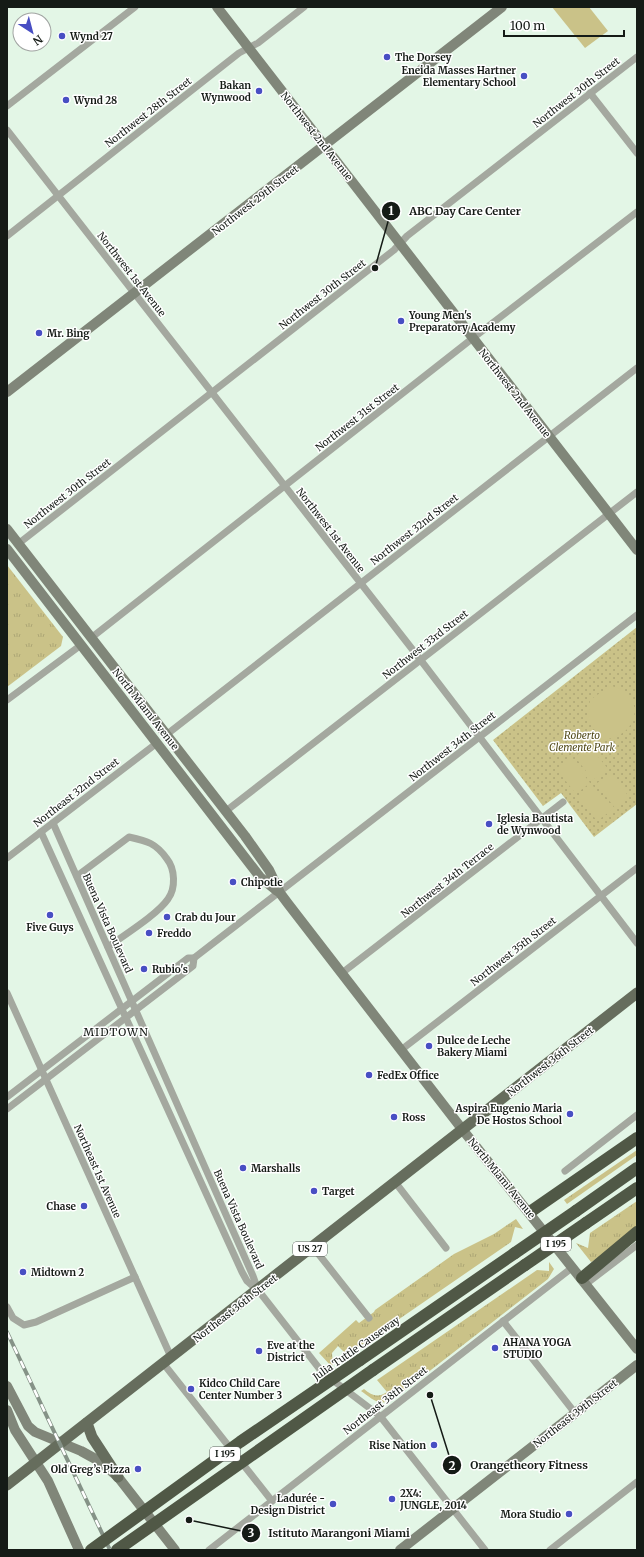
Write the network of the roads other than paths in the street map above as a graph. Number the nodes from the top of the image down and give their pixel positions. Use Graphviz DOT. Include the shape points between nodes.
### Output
graph roads {
  1 [pos="135,7"];
  2 [pos="304,7"];
  3 [pos="502,7"];
  4 [pos="219,8"];
  5 [pos="249,47"];
  6 [pos="637,57"];
  7 [pos="590,93"];
  8 [pos="7,106"];
  9 [pos="7,130"];
  10 [pos="324,147"];
  11 [pos="637,153"];
  12 [pos="57,196"];
  13 [pos="637,212"];
  14 [pos="7,236"];
  15 [pos="400,244"];
  16 [pos="134,292"];
  17 [pos="472,338"];
  18 [pos="637,368"];
  19 [pos="7,392"];
  20 [pos="212,393"];
  21 [pos="549,436"];
  22 [pos="285,487"];
  23 [pos="637,492"];
  24 [pos="608,514"];
  25 [pos="7,529"];
  26 [pos="18,544"];
  27 [pos="7,549"];
  28 [pos="637,550"];
  29 [pos="27,575"];
  30 [pos="360,584"];
  31 [pos="637,615"];
  32 [pos="91,638"];
  33 [pos="81,645"];
  34 [pos="421,661"];
  35 [pos="7,700"];
  36 [pos="154,720"];
  37 [pos="166,735"];
  38 [pos="479,738"];
  39 [pos="157,743"];
  40 [pos="563,802"];
  41 [pos="226,811"];
  42 [pos="541,819"];
  43 [pos="53,823"];
  44 [pos="41,832"];
  45 [pos="245,836"];
  46 [pos="7,858"];
  47 [pos="637,868"];
  48 [pos="77,876"];
  49 [pos="280,893"];
  50 [pos="600,896"];
  51 [pos="637,942"];
  52 [pos="108,947"];
  53 [pos="194,958"];
  54 [pos="342,974"];
  55 [pos="7,993"];
  56 [pos="637,993"];
  57 [pos="132,1001"];
  58 [pos="122,1008"];
  59 [pos="136,1010"];
  60 [pos="126,1017"];
  61 [pos="401,1050"];
  62 [pos="42,1071"];
  63 [pos="46,1079"];
  64 [pos="7,1098"];
  65 [pos="7,1109"];
  66 [pos="637,1115"];
  67 [pos="462,1129"];
  68 [pos="637,1138"];
  69 [pos="637,1168"];
  70 [pos="565,1171"];
  71 [pos="395,1182"];
  72 [pos="637,1188"];
  73 [pos="530,1212"];
  74 [pos="637,1232"];
  75 [pos="637,1245"];
  76 [pos="313,1246"];
  77 [pos="446,1248"];
  78 [pos="573,1267"];
  79 [pos="135,1277"];
  80 [pos="584,1281"];
  81 [pos="258,1290"];
  82 [pos="7,1307"];
  83 [pos="369,1318"];
  84 [pos="503,1321"];
  85 [pos="637,1349"];
  86 [pos="167,1360"];
  87 [pos="637,1365"];
  88 [pos="7,1386"];
  89 [pos="7,1410"];
  90 [pos="575,1413"];
  91 [pos="380,1416"];
  92 [pos="87,1423"];
  93 [pos="62,1442"];
  94 [pos="36,1462"];
  95 [pos="118,1477"];
  96 [pos="637,1482"];
  97 [pos="7,1485"];
  98 [pos="272,1501"];
  99 [pos="454,1509"];
  100 [pos="79,1550"];
  101 [pos="92,1550"];
  102 [pos="117,1550"];
  103 [pos="175,1550"];
  104 [pos="209,1550"];
  105 [pos="400,1550"];
  106 [pos="485,1550"];
  107 [pos="550,1550"];
  1 -- 8 [label="street"];
  2 -- 5 [label="street, Northwest 28th Street" via="258,43"];
  3 -- 10 [label="main road, Northwest 29th Street"];
  4 -- 5 [label="main road, Northwest 2nd Avenue"];
  5 -- 10 [label="main road, Northwest 2nd Avenue"];
  5 -- 12 [label="street, Northwest 28th Street"];
  6 -- 7 [label="street, Northwest 30th Street"];
  7 -- 11 [label="street"];
  7 -- 15 [label="street, Northwest 30th Street"];
  9 -- 12 [label="street, Northwest 1st Avenue"];
  10 -- 15 [label="main road, Northwest 2nd Avenue"];
  10 -- 16 [label="main road, Northwest 29th Street"];
  12 -- 14 [label="street, Northwest 28th Street"];
  12 -- 16 [label="street, Northwest 1st Avenue"];
  13 -- 17 [label="street, Northwest 31st Street"];
  15 -- 17 [label="main road, Northwest 2nd Avenue"];
  15 -- 20 [label="street, Northwest 30th Street"];
  16 -- 19 [label="main road, Northwest 29th Street"];
  16 -- 20 [label="street, Northwest 1st Avenue"];
  17 -- 21 [label="main road, Northwest 2nd Avenue"];
  17 -- 22 [label="street, Northwest 31st Street"];
  18 -- 21 [label="street, Northwest 32nd Street"];
  20 -- 22 [label="street, Northwest 1st Avenue"];
  20 -- 26 [label="street, Northwest 30th Street"];
  21 -- 24 [label="main road, Northwest 2nd Avenue"];
  21 -- 30 [label="street, Northwest 32nd Street"];
  22 -- 30 [label="street, Northwest 1st Avenue"];
  22 -- 32 [label="street, Northwest 31st Street"];
  23 -- 24 [label="street, Northwest 33rd Street"];
  24 -- 28 [label="main road, Northwest 2nd Avenue"];
  24 -- 34 [label="street, Northwest 33rd Street"];
  25 -- 26 [label="main road, North Miami Avenue"];
  26 -- 32 [label="main road, North Miami Avenue"];
  27 -- 29 [label="main road, North Miami Avenue"];
  29 -- 32 [label="main road" via="53,598 78,631"];
  29 -- 33 [label="main road, North Miami Avenue"];
  30 -- 34 [label="street, Northwest 1st Avenue"];
  30 -- 37 [label="street, Northwest 32nd Street"];
  31 -- 38 [label="street, Northwest 34th Street"];
  32 -- 36 [label="main road, North Miami Avenue"];
  33 -- 35 [label="street"];
  33 -- 36 [label="main road" via="95,653 134,704"];
  33 -- 39 [label="main road, North Miami Avenue"];
  34 -- 38 [label="street, Northwest 1st Avenue"];
  34 -- 41 [label="street, Northwest 33rd Street"];
  36 -- 37 [label="main road, North Miami Avenue"];
  37 -- 41 [label="main road, North Miami Avenue"];
  38 -- 42 [label="street, Northwest 1st Avenue"];
  38 -- 49 [label="street, Northwest 34th Street"];
  39 -- 43 [label="street, Northeast 32nd Street"];
  39 -- 45 [label="main road" via="170,750 226,823"];
  39 -- 49 [label="main road, North Miami Avenue" via="260,877"];
  40 -- 42 [label="street, Northwest 34th Terrace"];
  41 -- 45 [label="main road, North Miami Avenue"];
  42 -- 50 [label="street, Northwest 1st Avenue"];
  42 -- 54 [label="street, Northwest 34th Terrace"];
  43 -- 44 [label="street, Northeast 32nd Street"];
  43 -- 48 [label="street, Buena Vista Boulevard"];
  44 -- 46 [label="street, Northeast 32nd Street"];
  44 -- 58 [label="street, Buena Vista Boulevard"];
  45 -- 49 [label="main road, North Miami Avenue" via="269,870"];
  47 -- 50 [label="street, Northwest 35th Street"];
  48 -- 52 [label="street, Buena Vista Boulevard"];
  48 -- 52 [label="street" via="129,837 147,840 160,848 173,866 174,879 169,898 161,908"];
  49 -- 53 [label="street, Northwest 34th Street"];
  49 -- 54 [label="main road, North Miami Avenue"];
  50 -- 51 [label="street, Northwest 1st Avenue"];
  50 -- 61 [label="street, Northwest 35th Street"];
  52 -- 57 [label="street, Buena Vista Boulevard"];
  53 -- 57 [label="street" via="188,958"];
  53 -- 59 [label="street" via="193,966"];
  54 -- 61 [label="main road, North Miami Avenue"];
  55 -- 62 [label="street, Northeast 1st Avenue"];
  56 -- 67 [label="main road, Northwest 36th Street / US 27"];
  57 -- 58 [label="street"];
  57 -- 59 [label="street, Buena Vista Boulevard"];
  58 -- 60 [label="street, Buena Vista Boulevard"];
  58 -- 62 [label="street"];
  59 -- 60 [label="street"];
  59 -- 81 [label="street, Buena Vista Boulevard"];
  60 -- 63 [label="street"];
  60 -- 81 [label="street, Buena Vista Boulevard" via="242,1272 247,1282"];
  61 -- 67 [label="main road, North Miami Avenue"];
  62 -- 63 [label="street, Northeast 1st Avenue"];
  62 -- 64 [label="street"];
  63 -- 65 [label="street"];
  63 -- 79 [label="street, Northeast 1st Avenue"];
  66 -- 70 [label="street"];
  67 -- 71 [label="main road, Northeast 36th Street / US 27"];
  67 -- 73 [label="main road, North Miami Avenue"];
  68 -- 73 [label="highway"];
  69 -- 101 [label="highway, Julia Tuttle Causeway / I 195, bridge" via="240,1442"];
  71 -- 76 [label="main road, Northeast 36th Street / US 27"];
  71 -- 77 [label="street"];
  72 -- 102 [label="highway, I 195, bridge"];
  73 -- 78 [label="main road, North Miami Avenue"];
  74 -- 80 [label="highway"];
  75 -- 80 [label="street"];
  76 -- 81 [label="main road, Northeast 36th Street / US 27"];
  76 -- 83 [label="street"];
  78 -- 80 [label="main road, North Miami Avenue"];
  78 -- 84 [label="street, Northeast 38th Street"];
  79 -- 82 [label="street" via="36,1322 24,1325 13,1318"];
  79 -- 86 [label="street, Northeast 1st Avenue"];
  80 -- 85 [label="main road, North Miami Avenue"];
  81 -- 86 [label="main road, Northeast 36th Street / US 27"];
  81 -- 91 [label="street" via="322,1372"];
  84 -- 90 [label="street"];
  84 -- 91 [label="street, Northeast 38th Street"];
  86 -- 92 [label="main road, Northeast 36th Street / US 27"];
  86 -- 98 [label="street, Northeast 1st Avenue"];
  87 -- 90 [label="main road, Northeast 39th Street"];
  88 -- 93 [label="main road" via="28,1426 35,1432"];
  89 -- 94 [label="main road"];
  90 -- 99 [label="main road, Northeast 39th Street"];
  91 -- 98 [label="street, Northeast 38th Street"];
  91 -- 99 [label="street"];
  92 -- 93 [label="main road, Northeast 36th Street / US 27"];
  92 -- 95 [label="main road" via="92,1437"];
  93 -- 94 [label="main road, Northeast 36th Street / US 27"];
  93 -- 95 [label="main road" via="90,1455"];
  94 -- 97 [label="main road, Northeast 36th Street / US 27"];
  94 -- 100 [label="main road" via="48,1481"];
  95 -- 103 [label="main road"];
  96 -- 107 [label="street"];
  98 -- 104 [label="street, Northeast 38th Street"];
  99 -- 105 [label="main road, Northeast 39th Street"];
  99 -- 106 [label="street"];
}
